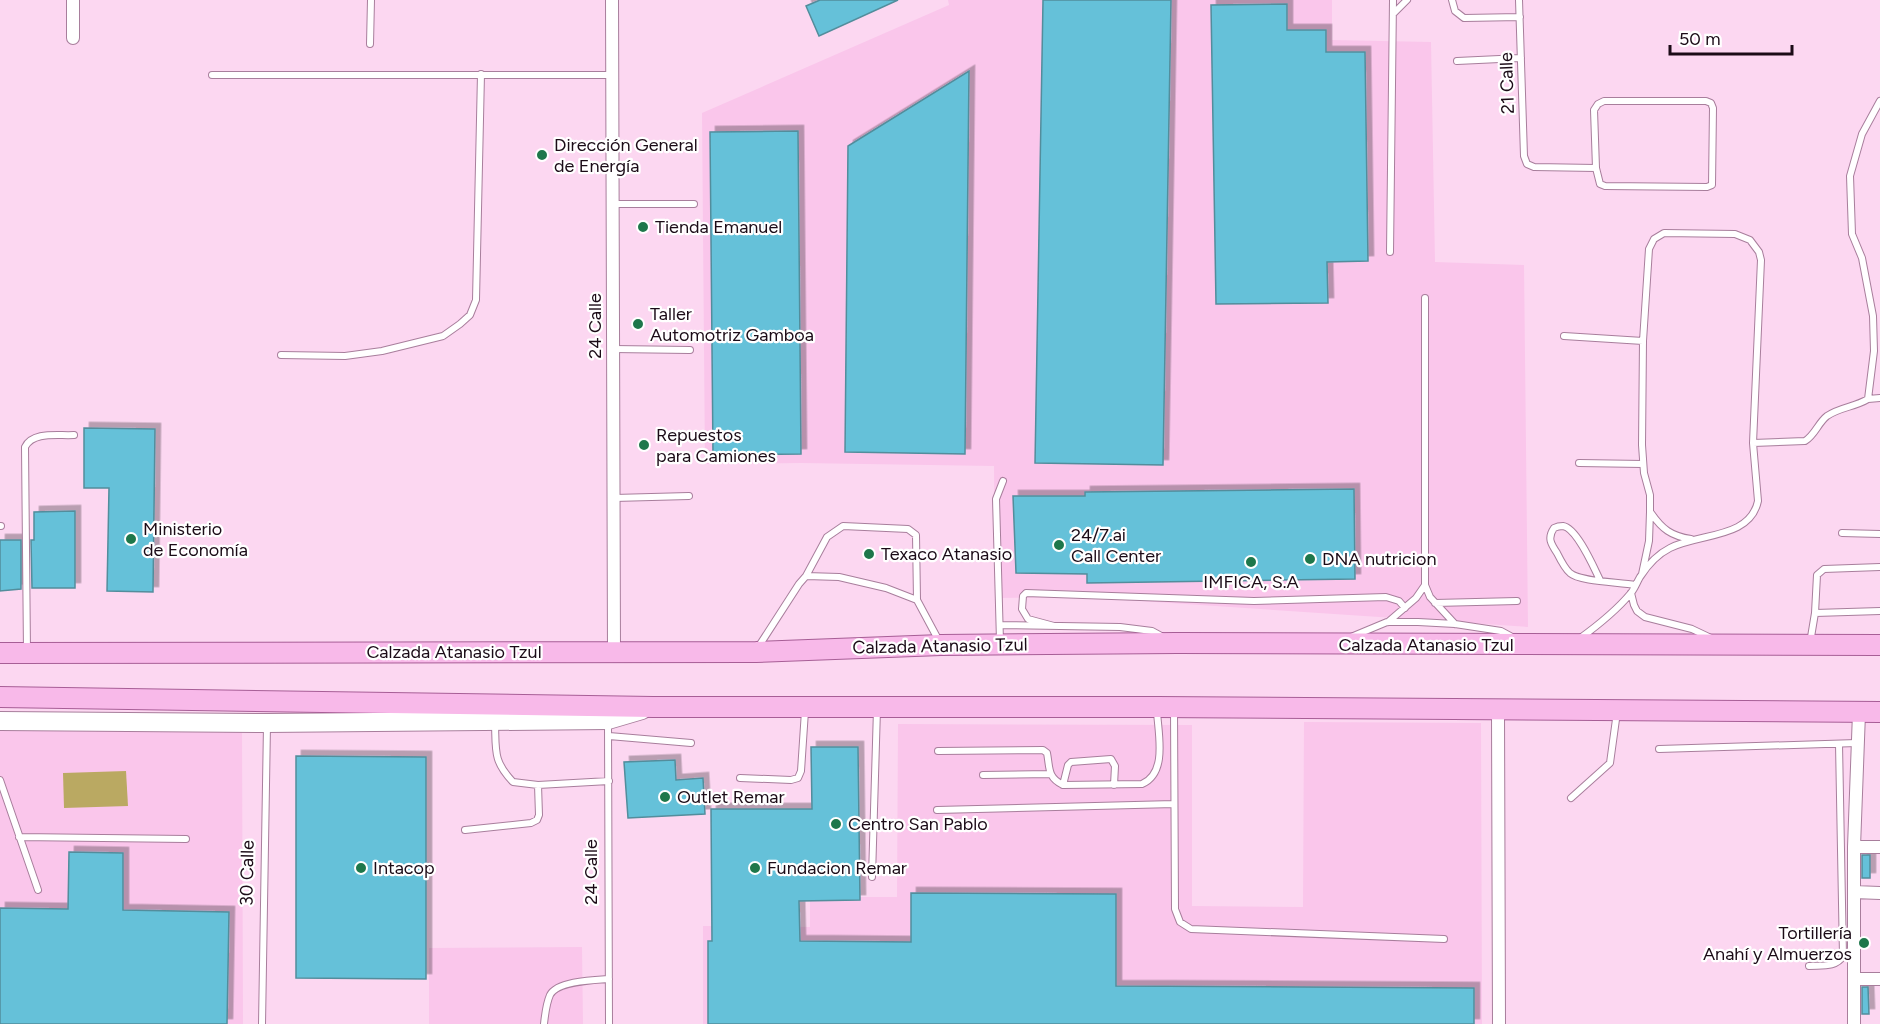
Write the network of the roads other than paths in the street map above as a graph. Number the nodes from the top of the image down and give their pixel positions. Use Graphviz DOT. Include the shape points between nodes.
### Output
graph roads {
  1 [pos="73,0"];
  2 [pos="370,0"];
  3 [pos="612,0"];
  4 [pos="1393,0"];
  5 [pos="1407,0"];
  6 [pos="1452,0"];
  7 [pos="1519,0"];
  8 [pos="1393,14"];
  9 [pos="1520,17"];
  10 [pos="73,38"];
  11 [pos="370,44"];
  12 [pos="1521,58"];
  13 [pos="1457,61"];
  14 [pos="481,74"];
  15 [pos="212,75"];
  16 [pos="612,75"];
  17 [pos="1880,100"];
  18 [pos="1596,168"];
  19 [pos="612,204"];
  20 [pos="694,204"];
  21 [pos="1390,252"];
  22 [pos="1425,298"];
  23 [pos="1564,336"];
  24 [pos="1643,341"];
  25 [pos="613,349"];
  26 [pos="690,350"];
  27 [pos="281,355"];
  28 [pos="1880,398"];
  29 [pos="1868,399"];
  30 [pos="74,435"];
  31 [pos="1753,443"];
  32 [pos="1579,463"];
  33 [pos="1643,464"];
  34 [pos="1003,481"];
  35 [pos="689,496"];
  36 [pos="613,498"];
  37 [pos="1650,512"];
  38 [pos="1842,533"];
  39 [pos="1880,534"];
  40 [pos="1692,539"];
  41 [pos="1880,567"];
  42 [pos="1642,574"];
  43 [pos="806,576"];
  44 [pos="1600,580"];
  45 [pos="1425,585"];
  46 [pos="1635,585"];
  47 [pos="1631,592"];
  48 [pos="917,600"];
  49 [pos="1517,600"];
  50 [pos="1435,603"];
  51 [pos="1405,608"];
  52 [pos="1880,611"];
  53 [pos="1815,613"];
  54 [pos="1387,622"];
  55 [pos="1455,624"];
  56 [pos="1054,626"];
  57 [pos="1000,635"];
  58 [pos="1177,644"];
  59 [pos="1570,644"];
  60 [pos="941,645"];
  61 [pos="1334,645"];
  62 [pos="1526,645"];
  63 [pos="1810,645"];
  64 [pos="1880,645"];
  65 [pos="1728,646"];
  66 [pos="1,651"];
  67 [pos="614,652"];
  68 [pos="756,652"];
  69 [pos="27,653"];
  70 [pos="0,697"];
  71 [pos="653,707"];
  72 [pos="805,708"];
  73 [pos="877,708"];
  74 [pos="1166,708"];
  75 [pos="1498,711"];
  76 [pos="1617,712"];
  77 [pos="1880,712"];
  78 [pos="1859,713"];
  79 [pos="0,721"];
  80 [pos="495,721"];
  81 [pos="267,723"];
  82 [pos="609,728"];
  83 [pos="691,743"];
  84 [pos="1857,743"];
  85 [pos="1839,744"];
  86 [pos="1659,749"];
  87 [pos="938,751"];
  88 [pos="1050,774"];
  89 [pos="983,775"];
  90 [pos="740,778"];
  91 [pos="0,780"];
  92 [pos="609,781"];
  93 [pos="538,785"];
  94 [pos="1114,785"];
  95 [pos="1063,786"];
  96 [pos="1571,798"];
  97 [pos="1174,804"];
  98 [pos="937,810"];
  99 [pos="465,830"];
  100 [pos="19,837"];
  101 [pos="186,839"];
  102 [pos="1854,847"];
  103 [pos="1880,847"];
  104 [pos="872,877"];
  105 [pos="38,890"];
  106 [pos="1854,892"];
  107 [pos="1880,892"];
  108 [pos="1444,939"];
  109 [pos="1809,966"];
  110 [pos="609,979"];
  111 [pos="1854,979"];
  112 [pos="1880,979"];
  113 [pos="262,1024"];
  114 [pos="544,1024"];
  115 [pos="609,1024"];
  116 [pos="1499,1024"];
  117 [pos="1854,1024"];
  1 -- 10 [label="street"];
  2 -- 11 [label="lane"];
  3 -- 16 [label="street, 24 Calle"];
  4 -- 8 [label="lane"];
  5 -- 8 [label="lane"];
  6 -- 9 [label="lane" via="1455,11 1464,18"];
  7 -- 9 [label="lane, 21 Calle"];
  8 -- 21 [label="lane"];
  9 -- 12 [label="lane, 21 Calle"];
  12 -- 13 [label="lane"];
  12 -- 18 [label="lane, 21 Calle" via="1527,164"];
  14 -- 15 [label="lane"];
  14 -- 16 [label="lane"];
  14 -- 27 [label="lane" via="476,300 470,315 442,336 382,351 345,356"];
  16 -- 19 [label="street, 24 Calle"];
  17 -- 29 [label="lane" via="1862,134 1850,176 1852,234 1862,258 1873,316 1874,351"];
  18 -- 18 [label="lane" via="1600,184 1605,186 1712,185 1711,103 1598,104 1594,110"];
  19 -- 20 [label="lane"];
  19 -- 25 [label="street, 24 Calle"];
  22 -- 45 [label="lane"];
  23 -- 24 [label="lane"];
  24 -- 31 [label="lane" via="1649,249 1658,235 1735,234 1750,240 1759,252 1761,267"];
  24 -- 33 [label="lane"];
  25 -- 26 [label="lane"];
  25 -- 36 [label="street, 24 Calle"];
  28 -- 29 [label="lane"];
  29 -- 31 [label="lane" via="1836,410 1805,441"];
  30 -- 69 [label="lane" via="36,437 25,447"];
  31 -- 40 [label="lane" via="1758,501 1754,514 1735,529"];
  32 -- 33 [label="lane"];
  33 -- 37 [label="lane"];
  34 -- 57 [label="lane" via="996,499"];
  35 -- 36 [label="lane"];
  36 -- 67 [label="street, 24 Calle"];
  37 -- 40 [label="lane" via="1665,530 1676,537"];
  37 -- 42 [label="lane"];
  38 -- 39 [label="lane"];
  40 -- 42 [label="lane" via="1666,550"];
  41 -- 53 [label="lane" via="1824,569 1817,575"];
  42 -- 46 [label="lane"];
  43 -- 48 [label="lane" via="877,585"];
  43 -- 48 [label="lane" via="827,537 843,526 908,529 916,535"];
  43 -- 68 [label="lane"];
  44 -- 44 [label="lane" via="1570,573 1550,542 1554,528 1570,529"];
  44 -- 46 [label="lane"];
  45 -- 50 [label="lane"];
  45 -- 51 [label="lane"];
  46 -- 47 [label="lane"];
  47 -- 59 [label="lane" via="1595,627"];
  47 -- 65 [label="lane" via="1637,611 1645,617 1692,628"];
  48 -- 60 [label="lane"];
  49 -- 50 [label="lane"];
  50 -- 55 [label="lane"];
  51 -- 54 [label="lane"];
  51 -- 56 [label="lane" via="1399,601 1386,597 1254,601 1026,593 1023,609 1028,619"];
  52 -- 53 [label="lane"];
  53 -- 63 [label="lane"];
  54 -- 55 [label="lane"];
  54 -- 61 [label="lane"];
  55 -- 62 [label="lane" via="1501,631"];
  56 -- 57 [label="lane"];
  56 -- 58 [label="lane" via="1152,631"];
  57 -- 58 [label="main road, Calzada Atanasio Tzul"];
  57 -- 60 [label="main road, Calzada Atanasio Tzul"];
  58 -- 61 [label="main road, Calzada Atanasio Tzul"];
  59 -- 62 [label="main road, Calzada Atanasio Tzul"];
  59 -- 65 [label="main road, Calzada Atanasio Tzul"];
  60 -- 68 [label="main road, Calzada Atanasio Tzul"];
  61 -- 62 [label="main road, Calzada Atanasio Tzul"];
  63 -- 64 [label="main road, Calzada Atanasio Tzul"];
  63 -- 65 [label="main road, Calzada Atanasio Tzul"];
  66 -- 69 [label="main road, Calzada Atanasio Tzul"];
  67 -- 68 [label="main road, Calzada Atanasio Tzul"];
  67 -- 69 [label="main road, Calzada Atanasio Tzul"];
  70 -- 71 [label="main road"];
  71 -- 72 [label="main road"];
  71 -- 82 [label="street"];
  72 -- 73 [label="main road"];
  72 -- 90 [label="lane" via="798,778"];
  73 -- 74 [label="main road"];
  73 -- 104 [label="lane"];
  74 -- 75 [label="main road"];
  74 -- 94 [label="lane" via="1159,763 1152,776 1143,784"];
  74 -- 97 [label="lane"];
  75 -- 76 [label="main road"];
  75 -- 116 [label="street"];
  76 -- 78 [label="main road"];
  76 -- 96 [label="lane" via="1610,763"];
  77 -- 78 [label="main road"];
  78 -- 84 [label="street"];
  79 -- 81 [label="street"];
  80 -- 81 [label="street"];
  80 -- 82 [label="street"];
  80 -- 93 [label="lane" via="496,755 501,770 513,782"];
  81 -- 113 [label="lane, 30 Calle"];
  82 -- 83 [label="lane"];
  82 -- 92 [label="lane, 24 Calle"];
  84 -- 85 [label="lane"];
  84 -- 102 [label="street"];
  85 -- 86 [label="lane"];
  85 -- 109 [label="lane" via="1843,956 1835,964"];
  87 -- 88 [label="lane" via="1043,750"];
  88 -- 89 [label="lane"];
  88 -- 95 [label="lane"];
  91 -- 100 [label="lane"];
  92 -- 93 [label="lane"];
  92 -- 110 [label="lane, 24 Calle"];
  93 -- 99 [label="lane" via="537,820"];
  94 -- 95 [label="lane"];
  94 -- 95 [label="lane" via="1115,766 1111,759 1071,762"];
  97 -- 98 [label="lane"];
  97 -- 108 [label="lane" via="1175,909 1179,922 1191,929"];
  100 -- 101 [label="lane"];
  100 -- 105 [label="lane"];
  102 -- 103 [label="street"];
  102 -- 106 [label="street"];
  106 -- 107 [label="street"];
  106 -- 111 [label="street"];
  110 -- 114 [label="lane" via="582,981 551,993"];
  110 -- 115 [label="lane, 24 Calle"];
  111 -- 112 [label="street"];
  111 -- 117 [label="street"];
}
